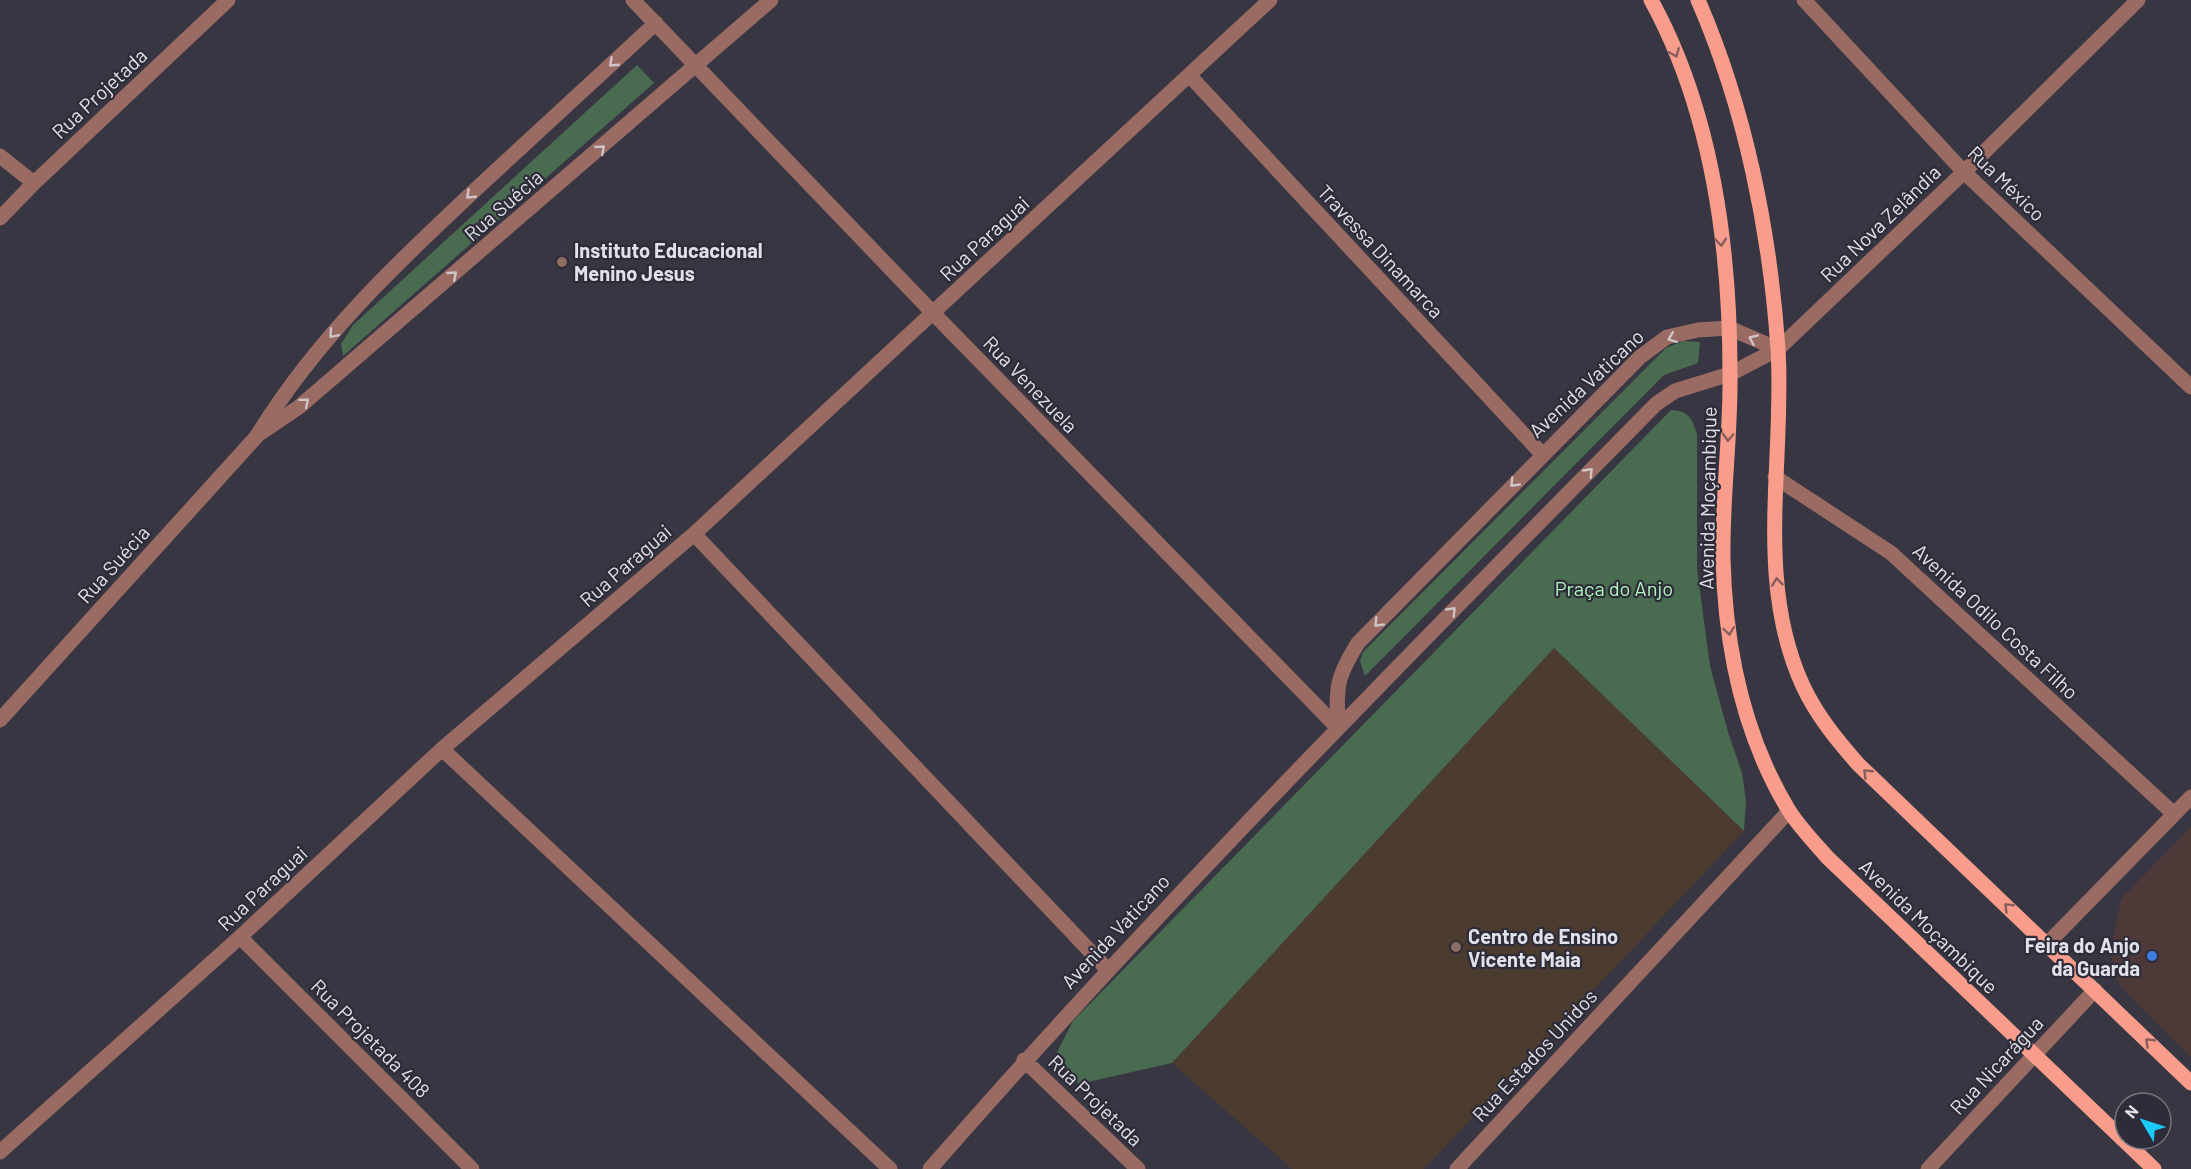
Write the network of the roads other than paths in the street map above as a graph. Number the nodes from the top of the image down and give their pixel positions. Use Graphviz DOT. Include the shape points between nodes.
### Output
graph roads {
  1 [pos="228,0"];
  2 [pos="633,0"];
  3 [pos="771,0"];
  4 [pos="1270,0"];
  5 [pos="1651,0"];
  6 [pos="1698,0"];
  7 [pos="1804,0"];
  8 [pos="2138,0"];
  9 [pos="656,23"];
  10 [pos="697,66"];
  11 [pos="1190,76"];
  12 [pos="0,156"];
  13 [pos="1964,172"];
  14 [pos="34,183"];
  15 [pos="0,218"];
  16 [pos="933,313"];
  17 [pos="1729,328"];
  18 [pos="1778,350"];
  19 [pos="1730,374"];
  20 [pos="2191,387"];
  21 [pos="257,436"];
  22 [pos="1542,454"];
  23 [pos="1775,477"];
  24 [pos="694,534"];
  25 [pos="0,720"];
  26 [pos="1338,728"];
  27 [pos="442,749"];
  28 [pos="2191,797"];
  29 [pos="1789,811"];
  30 [pos="2174,814"];
  31 [pos="240,937"];
  32 [pos="2047,944"];
  33 [pos="1107,969"];
  34 [pos="2095,990"];
  35 [pos="2034,1055"];
  36 [pos="1024,1060"];
  37 [pos="2191,1083"];
  38 [pos="0,1152"];
  39 [pos="472,1169"];
  40 [pos="890,1169"];
  41 [pos="930,1169"];
  42 [pos="1138,1169"];
  43 [pos="1457,1169"];
  44 [pos="1928,1169"];
  45 [pos="2154,1169"];
  1 -- 14 [label="street, Rua Projetada"];
  2 -- 9 [label="street, Rua Venezuela"];
  3 -- 10 [label="street, Rua Suécia"];
  4 -- 11 [label="street, Rua Paraguai"];
  5 -- 17 [label="main road, Avenida Moçambique, one-way" via="1688,85 1708,158"];
  6 -- 18 [label="main road" via="1730,81 1751,160"];
  7 -- 13 [label="street, Rua México"];
  8 -- 13 [label="street, Rua Nova Zelândia"];
  9 -- 10 [label="street, Rua Venezuela"];
  9 -- 21 [label="street, Rua Suécia, one-way" via="435,227 358,306 285,390"];
  10 -- 16 [label="street, Rua Venezuela"];
  21 -- 10 [label="street, Rua Suécia, one-way" via="299,407"];
  11 -- 16 [label="street, Rua Paraguai"];
  11 -- 22 [label="street, Travessa Dinamarca"];
  12 -- 14 [label="street"];
  13 -- 18 [label="street, Rua Nova Zelândia"];
  13 -- 20 [label="street, Rua México"];
  14 -- 15 [label="street, Rua Projetada"];
  16 -- 24 [label="street, Rua Paraguai"];
  16 -- 26 [label="street, Rua Venezuela"];
  18 -- 17 [label="street, Avenida Vaticano, one-way"];
  17 -- 19 [label="main road, Avenida Moçambique"];
  17 -- 22 [label="street, Avenida Vaticano, one-way" via="1667,337 1640,357"];
  18 -- 19 [label="street, Avenida Vaticano"];
  18 -- 23 [label="main road"];
  26 -- 19 [label="street, Avenida Vaticano, one-way" via="1656,404 1675,391"];
  19 -- 29 [label="main road, Avenida Moçambique, one-way" via="1723,557 1726,614 1749,721 1766,769"];
  21 -- 25 [label="street, Rua Suécia"];
  22 -- 26 [label="street, Avenida Vaticano, one-way" via="1358,643 1336,688"];
  23 -- 30 [label="street, Avenida Odilo Costa Filho" via="1891,553"];
  32 -- 23 [label="main road, one-way" via="1858,764 1828,730 1803,686 1783,628 1776,572"];
  24 -- 27 [label="street, Rua Paraguai"];
  24 -- 33 [label="street"];
  26 -- 33 [label="street, Avenida Vaticano"];
  27 -- 31 [label="street, Rua Paraguai"];
  27 -- 40 [label="street"];
  28 -- 30 [label="street"];
  29 -- 35 [label="main road, Avenida Moçambique" via="1828,858"];
  29 -- 43 [label="street, Rua Estados Unidos"];
  30 -- 32 [label="street"];
  31 -- 38 [label="street, Rua Paraguai"];
  31 -- 39 [label="street, Rua Projetada 408"];
  32 -- 34 [label="main road"];
  33 -- 36 [label="street, Avenida Vaticano"];
  34 -- 35 [label="street, Rua Nicarágua"];
  37 -- 34 [label="main road, one-way"];
  35 -- 44 [label="street, Rua Nicarágua"];
  35 -- 45 [label="main road, Avenida Moçambique"];
  36 -- 41 [label="street, Avenida Vaticano"];
  36 -- 42 [label="street, Rua Projetada"];
}
